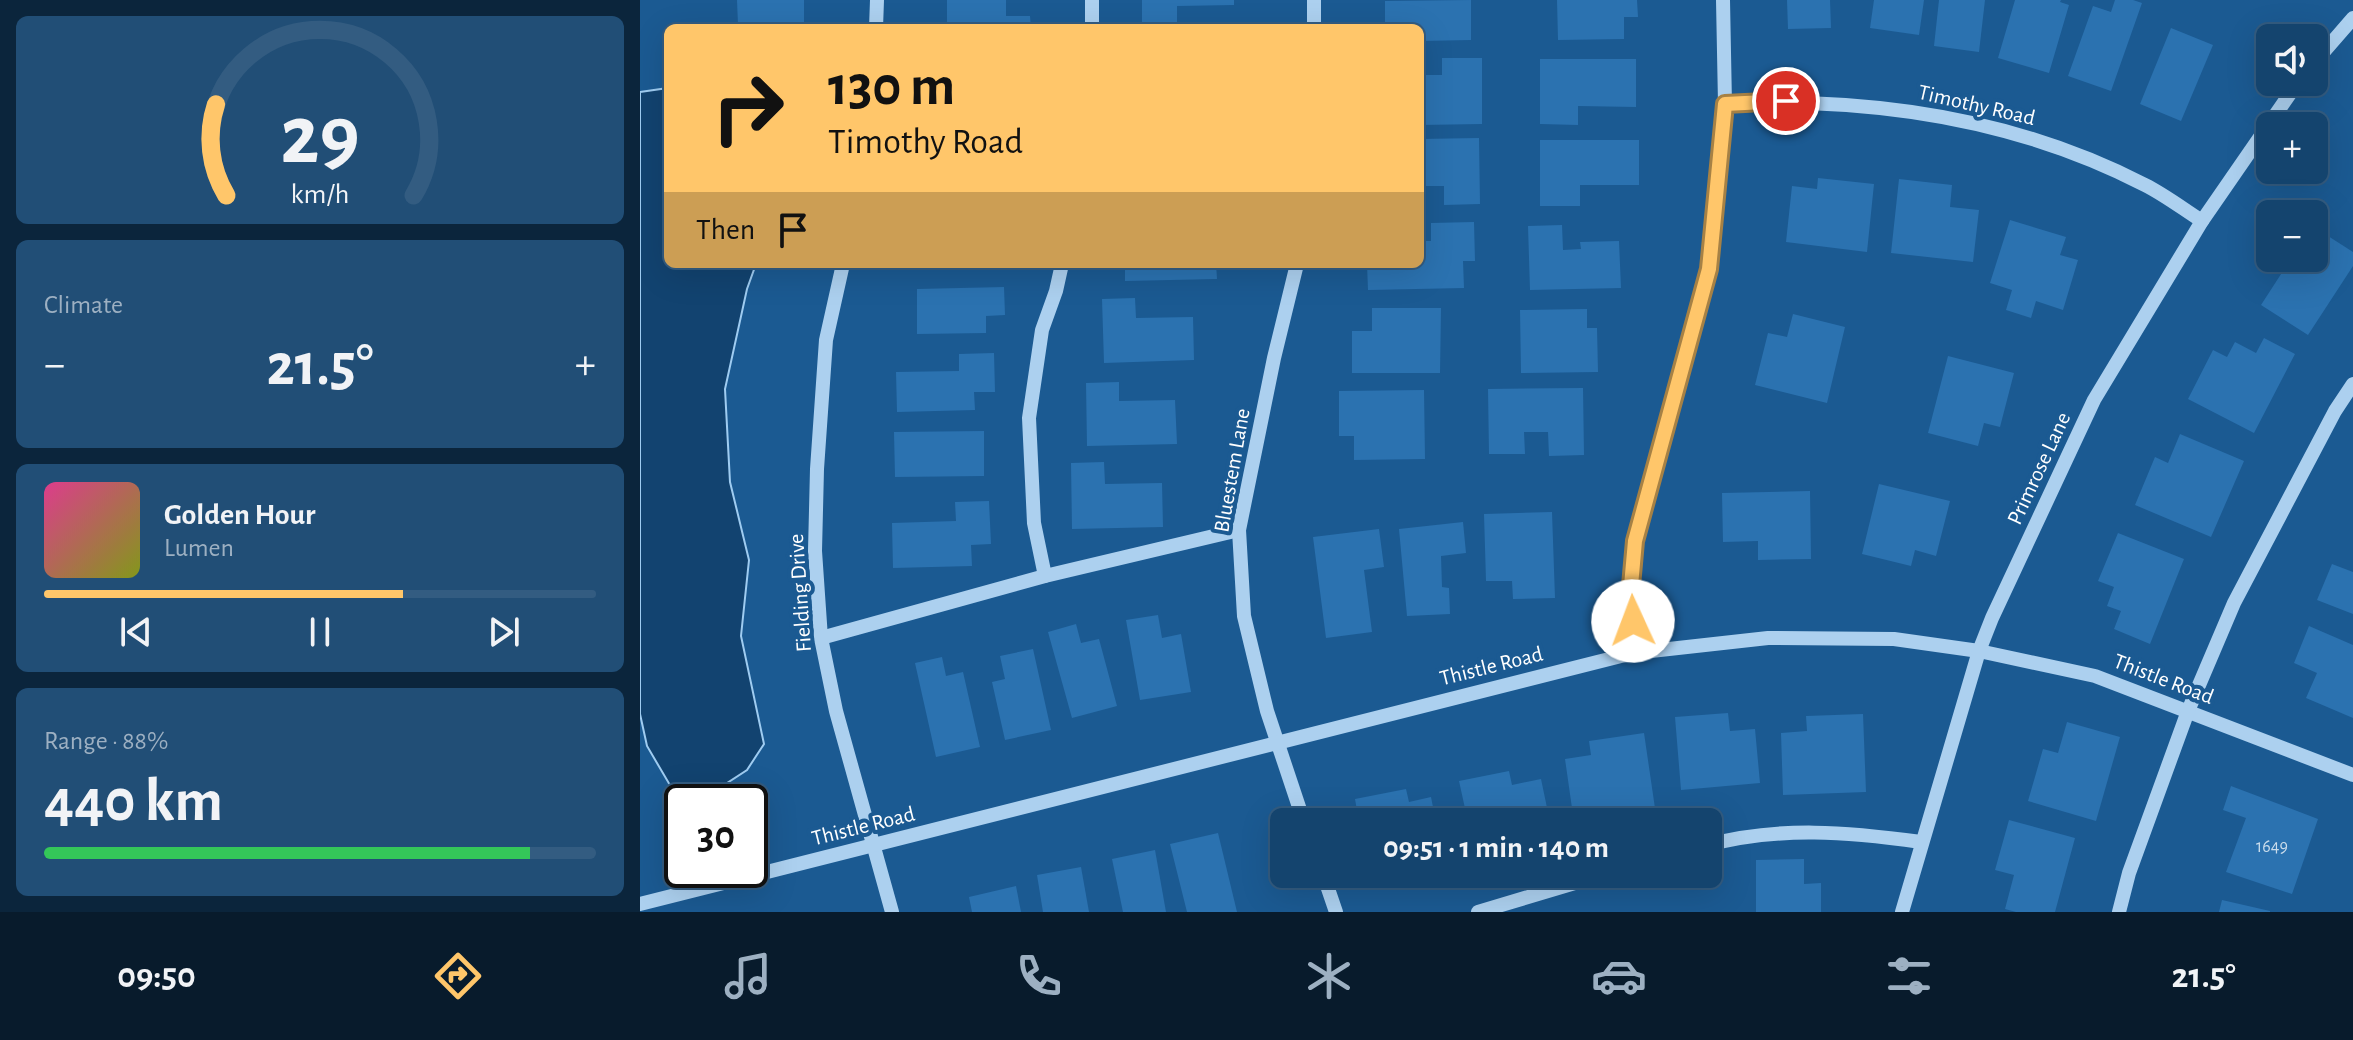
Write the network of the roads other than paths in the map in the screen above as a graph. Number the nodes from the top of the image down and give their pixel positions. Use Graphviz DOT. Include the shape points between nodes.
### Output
graph roads {
  1 [pos="877,0"];
  2 [pos="1092,0"];
  3 [pos="1314,0"];
  4 [pos="1723,0"];
  5 [pos="2353,18"];
  6 [pos="876,24"];
  7 [pos="1092,24"];
  8 [pos="1314,24"];
  9 [pos="2328,47"];
  10 [pos="2288,96"];
  11 [pos="1725,104"];
  12 [pos="2202,221"];
  13 [pos="842,268"];
  14 [pos="1061,268"];
  15 [pos="1296,268"];
  16 [pos="2353,384"];
  17 [pos="1239,530"];
  18 [pos="1045,576"];
  19 [pos="821,638"];
  20 [pos="1979,651"];
  21 [pos="1633,653"];
  22 [pos="2188,711"];
  23 [pos="1276,742"];
  24 [pos="2353,775"];
  25 [pos="1299,808"];
  26 [pos="1722,841"];
  27 [pos="1921,842"];
  28 [pos="874,846"];
  29 [pos="1328,888"];
  30 [pos="1558,888"];
  31 [pos="640,904"];
  32 [pos="892,912"];
  33 [pos="1336,912"];
  34 [pos="1478,912"];
  35 [pos="1902,912"];
  36 [pos="2119,912"];
  1 -- 6 [label="street"];
  2 -- 7 [label="street"];
  3 -- 8 [label="street"];
  4 -- 11 [label="street"];
  5 -- 9 [label="street"];
  10 -- 12 [label="street, Primrose Lane"];
  11 -- 12 [label="street, Timothy Road" via="1873,106 2025,135 2147,186"];
  11 -- 21 [label="street" via="1709,269 1635,541"];
  12 -- 20 [label="street, Primrose Lane" via="2094,400"];
  13 -- 19 [label="street, Fielding Drive" via="826,340 817,469"];
  14 -- 18 [label="street" via="1042,330 1029,418 1034,523"];
  15 -- 17 [label="street, Bluestem Lane"];
  16 -- 22 [label="street" via="2234,603"];
  17 -- 18 [label="street"];
  17 -- 23 [label="street, Bluestem Lane" via="1244,616"];
  18 -- 19 [label="street"];
  19 -- 28 [label="street, Fielding Drive"];
  20 -- 21 [label="street, Thistle Road" via="1894,639 1768,638"];
  20 -- 22 [label="street, Thistle Road" via="2095,676"];
  20 -- 27 [label="street, Primrose Lane"];
  21 -- 23 [label="street, Thistle Road"];
  22 -- 24 [label="street, Thistle Road"];
  22 -- 36 [label="street"];
  23 -- 25 [label="street, Bluestem Lane"];
  23 -- 28 [label="street, Thistle Road"];
  26 -- 27 [label="street" via="1781,832 1857,833"];
  27 -- 35 [label="street, Primrose Lane"];
  28 -- 31 [label="street, Thistle Road"];
  28 -- 32 [label="street, Fielding Drive"];
  29 -- 33 [label="street"];
  30 -- 34 [label="street"];
}
